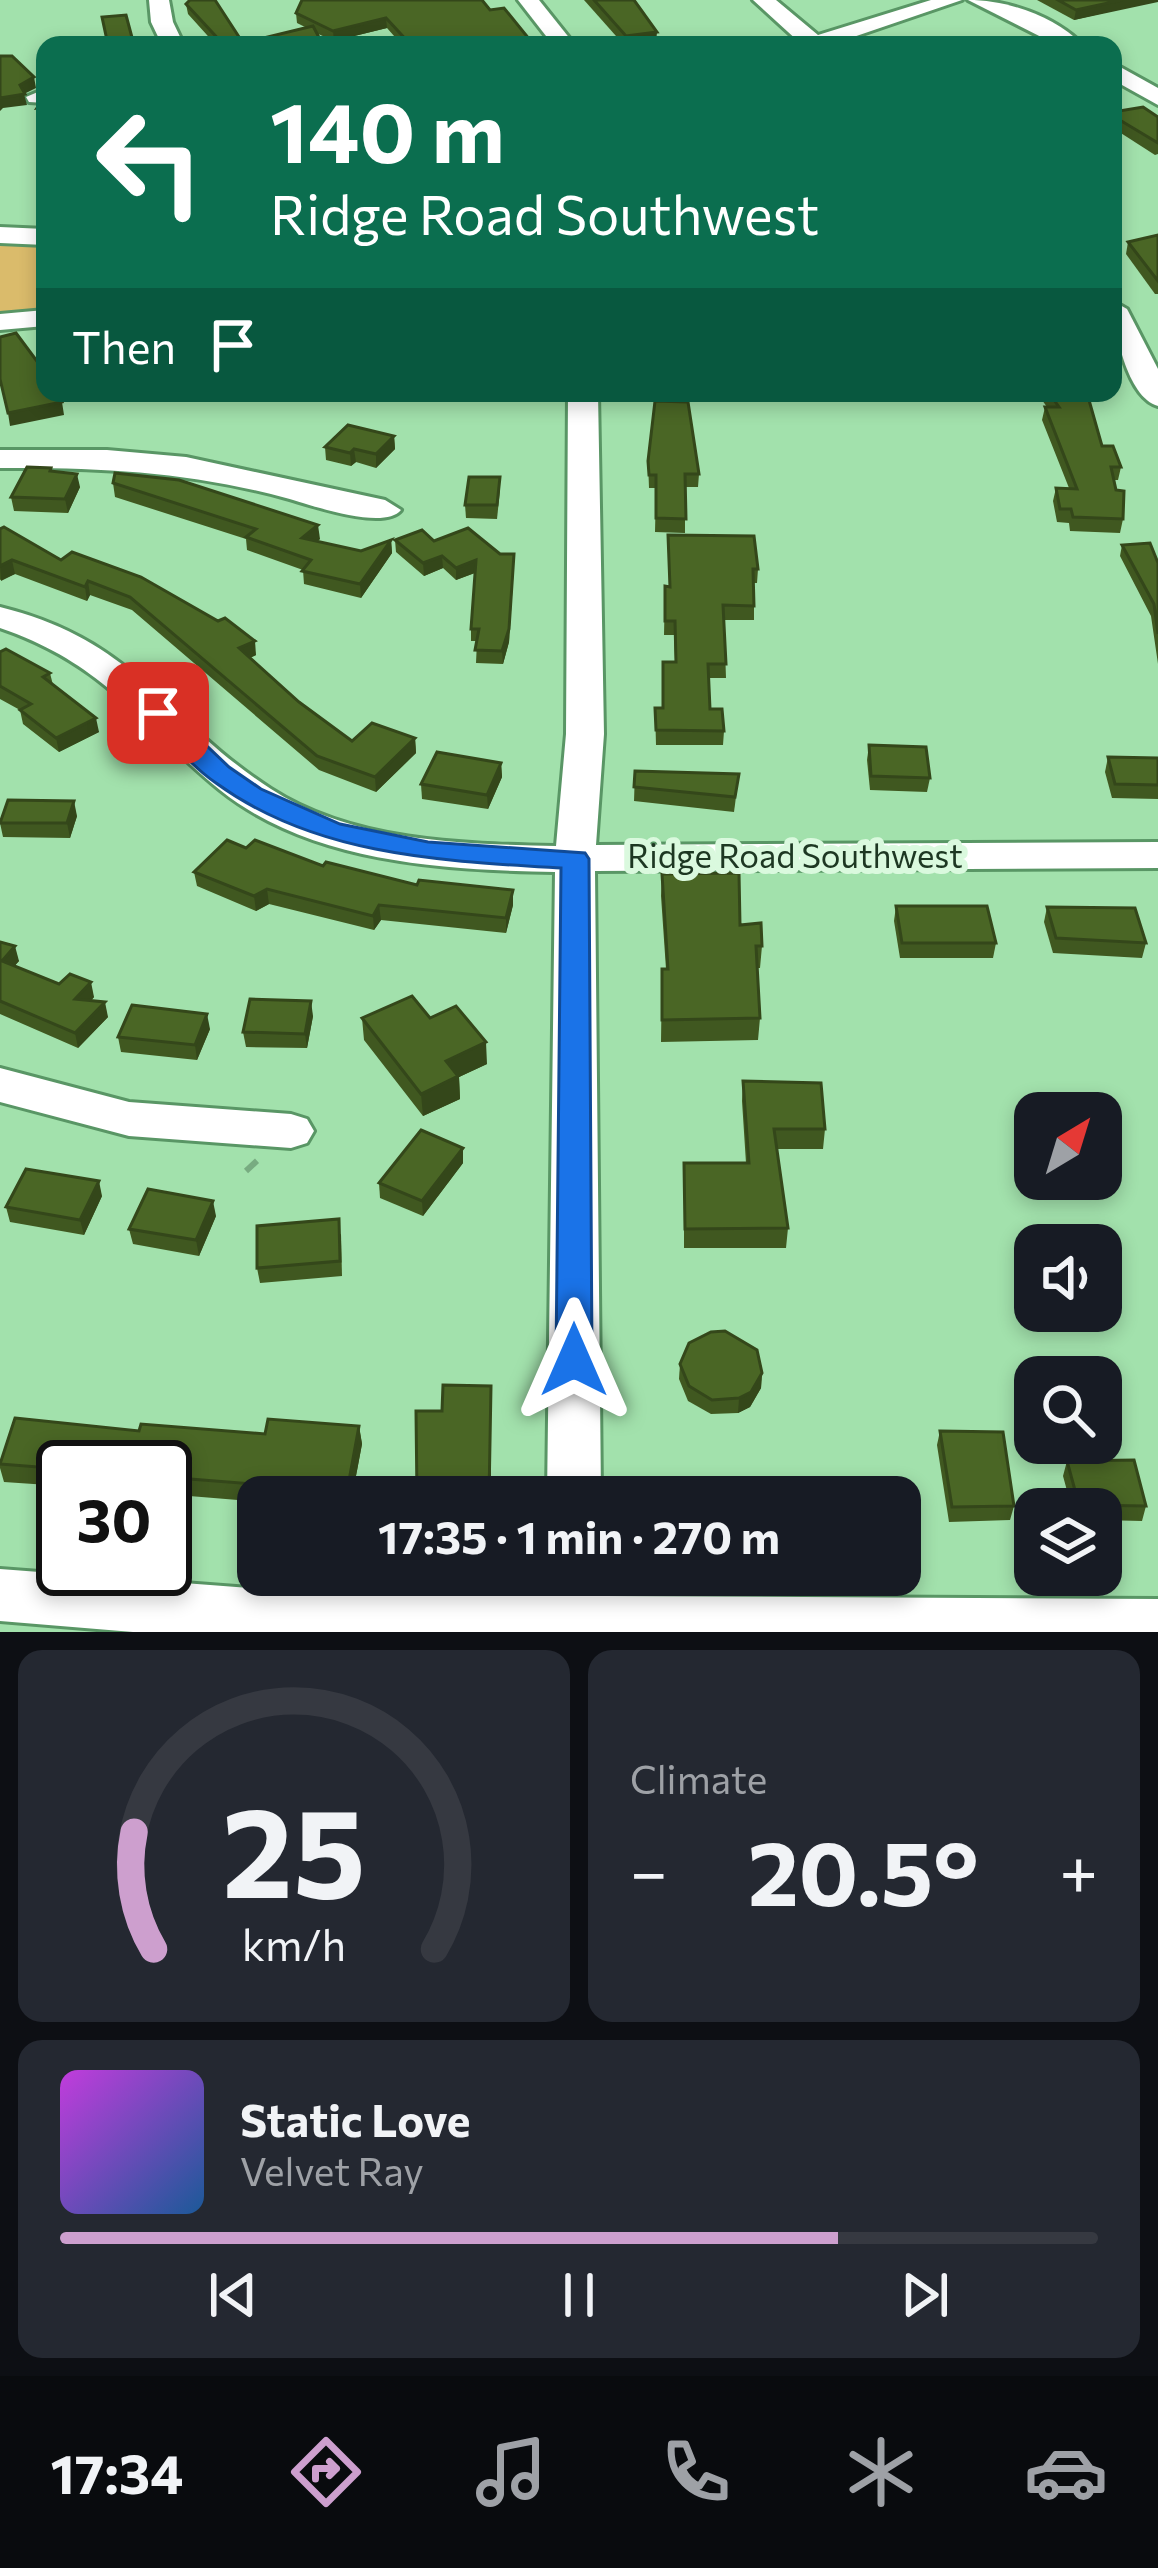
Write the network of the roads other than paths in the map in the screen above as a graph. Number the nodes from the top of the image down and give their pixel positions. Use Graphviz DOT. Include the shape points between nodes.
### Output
graph roads {
  1 [pos="158,0"];
  2 [pos="528,0"];
  3 [pos="763,0"];
  4 [pos="952,0"];
  5 [pos="978,0"];
  6 [pos="169,36"];
  7 [pos="551,36"];
  8 [pos="802,36"];
  9 [pos="837,36"];
  10 [pos="1058,36"];
  11 [pos="1122,75"];
  12 [pos="1153,91"];
  13 [pos="0,236"];
  14 [pos="36,237"];
  15 [pos="36,319"];
  16 [pos="0,322"];
  17 [pos="1122,327"];
  18 [pos="1138,360"];
  19 [pos="1158,397"];
  20 [pos="584,402"];
  21 [pos="0,459"];
  22 [pos="385,510"];
  23 [pos="0,617"];
  24 [pos="1158,855"];
  25 [pos="575,859"];
  26 [pos="0,1085"];
  27 [pos="290,1131"];
  28 [pos="574,1476"];
  29 [pos="0,1595"];
  30 [pos="573,1598"];
  31 [pos="1158,1626"];
  32 [pos="935,1629"];
  1 -- 6 [label="street"];
  2 -- 7 [label="street"];
  3 -- 8 [label="street"];
  4 -- 9 [label="street"];
  5 -- 10 [label="street"];
  11 -- 12 [label="street"];
  13 -- 14 [label="street"];
  15 -- 16 [label="street"];
  17 -- 18 [label="street"];
  18 -- 19 [label="street"];
  20 -- 25 [label="street" via="584,734"];
  21 -- 22 [label="street" via="174,464"];
  23 -- 25 [label="street, Ridge Road Southwest" via="106,664 219,773 289,814 396,846"];
  24 -- 25 [label="street, Ridge Road Southwest"];
  25 -- 28 [label="street"];
  26 -- 27 [label="street" via="112,1116"];
  29 -- 30 [label="street" via="329,1622"];
  30 -- 32 [label="street"];
  31 -- 32 [label="street"];
}
